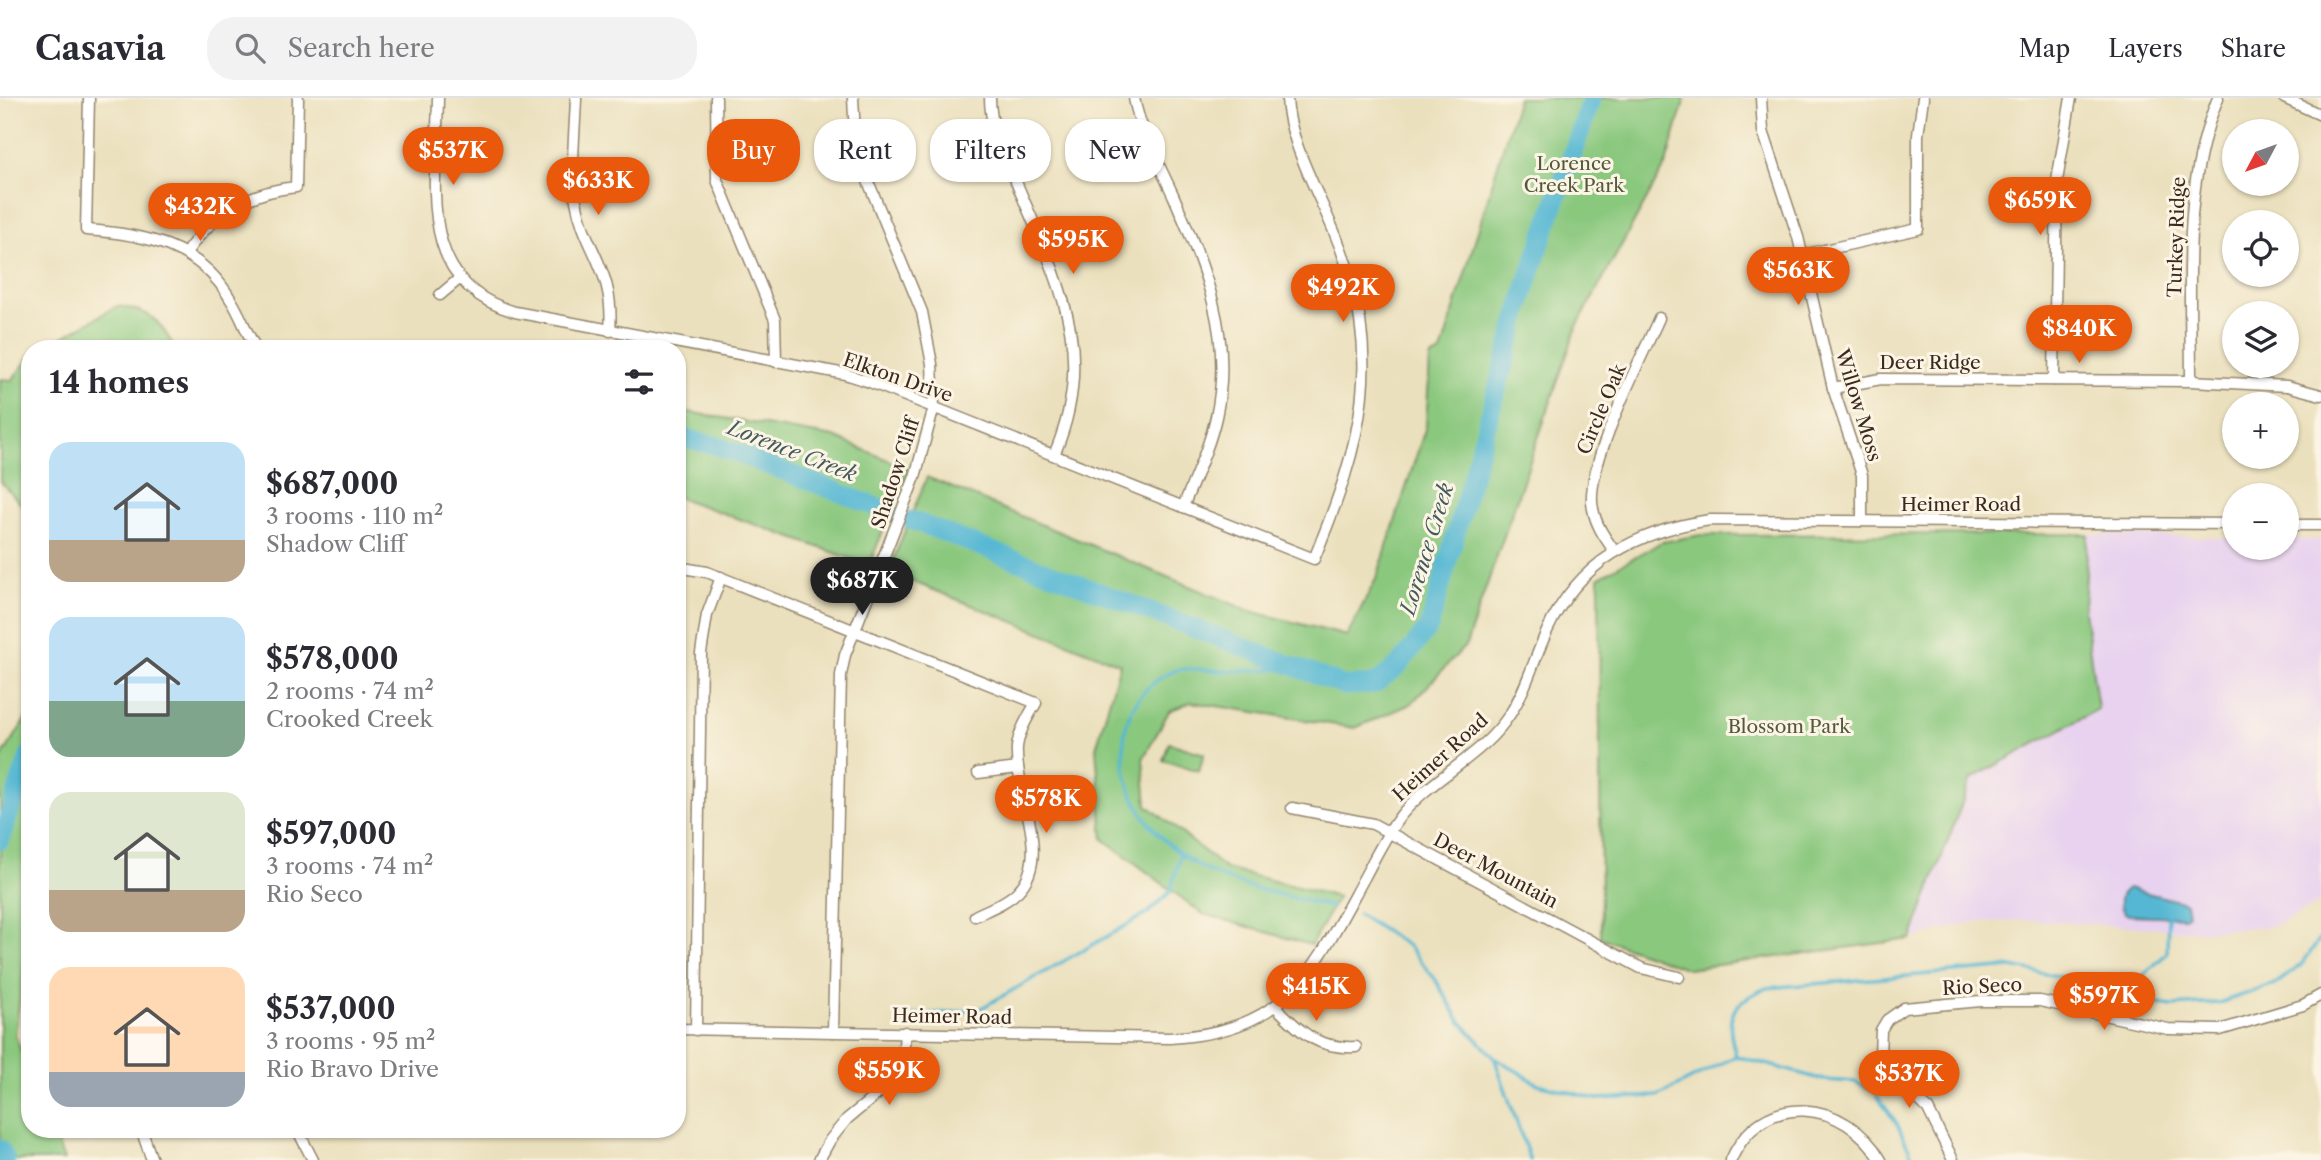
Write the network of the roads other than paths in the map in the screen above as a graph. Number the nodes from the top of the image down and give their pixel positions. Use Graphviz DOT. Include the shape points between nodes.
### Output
graph roads {
  1 [pos="89,98"];
  2 [pos="298,98"];
  3 [pos="438,98"];
  4 [pos="576,98"];
  5 [pos="716,98"];
  6 [pos="853,98"];
  7 [pos="990,98"];
  8 [pos="1134,98"];
  9 [pos="1287,98"];
  10 [pos="1761,98"];
  11 [pos="1923,98"];
  12 [pos="2071,98"];
  13 [pos="2218,98"];
  14 [pos="2284,98"];
  15 [pos="2321,115"];
  16 [pos="186,253"];
  17 [pos="1802,255"];
  18 [pos="459,279"];
  19 [pos="440,295"];
  20 [pos="1659,318"];
  21 [pos="610,331"];
  22 [pos="252,340"];
  23 [pos="658,340"];
  24 [pos="686,345"];
  25 [pos="776,362"];
  26 [pos="2054,380"];
  27 [pos="2191,381"];
  28 [pos="1833,388"];
  29 [pos="2320,392"];
  30 [pos="933,407"];
  31 [pos="1054,455"];
  32 [pos="1183,507"];
  33 [pos="1863,521"];
  34 [pos="2222,524"];
  35 [pos="2299,525"];
  36 [pos="2321,525"];
  37 [pos="1615,552"];
  38 [pos="686,569"];
  39 [pos="721,578"];
  40 [pos="855,631"];
  41 [pos="1018,768"];
  42 [pos="978,774"];
  43 [pos="1292,808"];
  44 [pos="1388,832"];
  45 [pos="975,916"];
  46 [pos="1679,977"];
  47 [pos="2321,995"];
  48 [pos="1276,1007"];
  49 [pos="686,1029"];
  50 [pos="696,1030"];
  51 [pos="833,1032"];
  52 [pos="905,1032"];
  53 [pos="1356,1046"];
  54 [pos="144,1138"];
  55 [pos="302,1138"];
  56 [pos="152,1160"];
  57 [pos="313,1160"];
  58 [pos="819,1160"];
  59 [pos="1731,1160"];
  60 [pos="1881,1160"];
  61 [pos="1953,1160"];
  1 -- 16 [label="street" via="86,230 143,235"];
  2 -- 16 [label="street" via="296,187 256,195 232,206 212,220"];
  3 -- 18 [label="street" via="437,230 446,259"];
  4 -- 21 [label="street" via="576,201 607,281"];
  5 -- 25 [label="street" via="717,180 775,320"];
  6 -- 30 [label="street, Shadow Cliff" via="856,152 922,313 933,364"];
  7 -- 31 [label="street" via="996,135 1060,286 1072,326 1073,389"];
  8 -- 32 [label="street" via="1213,292 1222,342 1216,418"];
  9 -- 32 [label="street, Elkton Drive" via="1292,125 1355,291 1363,351 1363,394 1355,448 1314,559"];
  10 -- 17 [label="street, Willow Moss" via="1763,131"];
  11 -- 17 [label="street" via="1918,135 1918,229"];
  12 -- 26 [label="street" via="2057,181"];
  13 -- 27 [label="street, Turkey Ridge" via="2205,130 2193,187"];
  14 -- 15 [label="street"];
  16 -- 22 [label="street" via="225,289"];
  17 -- 28 [label="street, Willow Moss"];
  18 -- 19 [label="street"];
  18 -- 21 [label="street, Elkton Drive" via="496,306"];
  20 -- 37 [label="street, Circle Oak" via="1595,468 1592,508"];
  21 -- 23 [label="street, Elkton Drive"];
  24 -- 25 [label="street, Elkton Drive"];
  25 -- 30 [label="street, Elkton Drive" via="845,374"];
  26 -- 27 [label="street, Deer Ridge"];
  26 -- 28 [label="street, Deer Ridge" via="1881,379"];
  27 -- 29 [label="street, Deer Ridge"];
  28 -- 33 [label="street, Willow Moss" via="1862,475"];
  30 -- 31 [label="street, Elkton Drive"];
  30 -- 40 [label="street, Shadow Cliff" via="915,477"];
  31 -- 32 [label="street, Elkton Drive"];
  33 -- 34 [label="street, Heimer Road"];
  33 -- 37 [label="street, Heimer Road" via="1710,520 1653,531"];
  35 -- 36 [label="street"];
  37 -- 44 [label="street, Heimer Road" via="1573,590 1553,619 1509,716 1484,745 1417,797"];
  38 -- 39 [label="street"];
  39 -- 40 [label="street"];
  39 -- 50 [label="street" via="707,615 701,653"];
  40 -- 41 [label="street" via="1036,703 1017,745"];
  40 -- 51 [label="street, Shadow Cliff" via="840,685"];
  41 -- 42 [label="street"];
  41 -- 45 [label="street" via="1033,847 1031,872 1017,893"];
  43 -- 44 [label="street, Deer Mountain" via="1373,824"];
  44 -- 46 [label="street, Deer Mountain" via="1641,968"];
  44 -- 48 [label="street, Heimer Road" via="1318,962"];
  47 -- 61 [label="street, Rio Seco" via="2303,1005 2220,1030 2168,1029 2040,1001 1904,1008 1887,1020 1880,1035 1880,1056 1928,1109"];
  48 -- 52 [label="street, Heimer Road" via="1233,1028 1195,1037"];
  48 -- 53 [label="street" via="1312,1039 1328,1046"];
  49 -- 50 [label="street, Heimer Road"];
  50 -- 51 [label="street, Heimer Road"];
  51 -- 52 [label="street, Heimer Road"];
  52 -- 58 [label="street" via="896,1079 847,1119"];
  54 -- 56 [label="street"];
  55 -- 57 [label="street"];
  59 -- 60 [label="street" via="1760,1120 1806,1110 1839,1121 1860,1135"];
}
